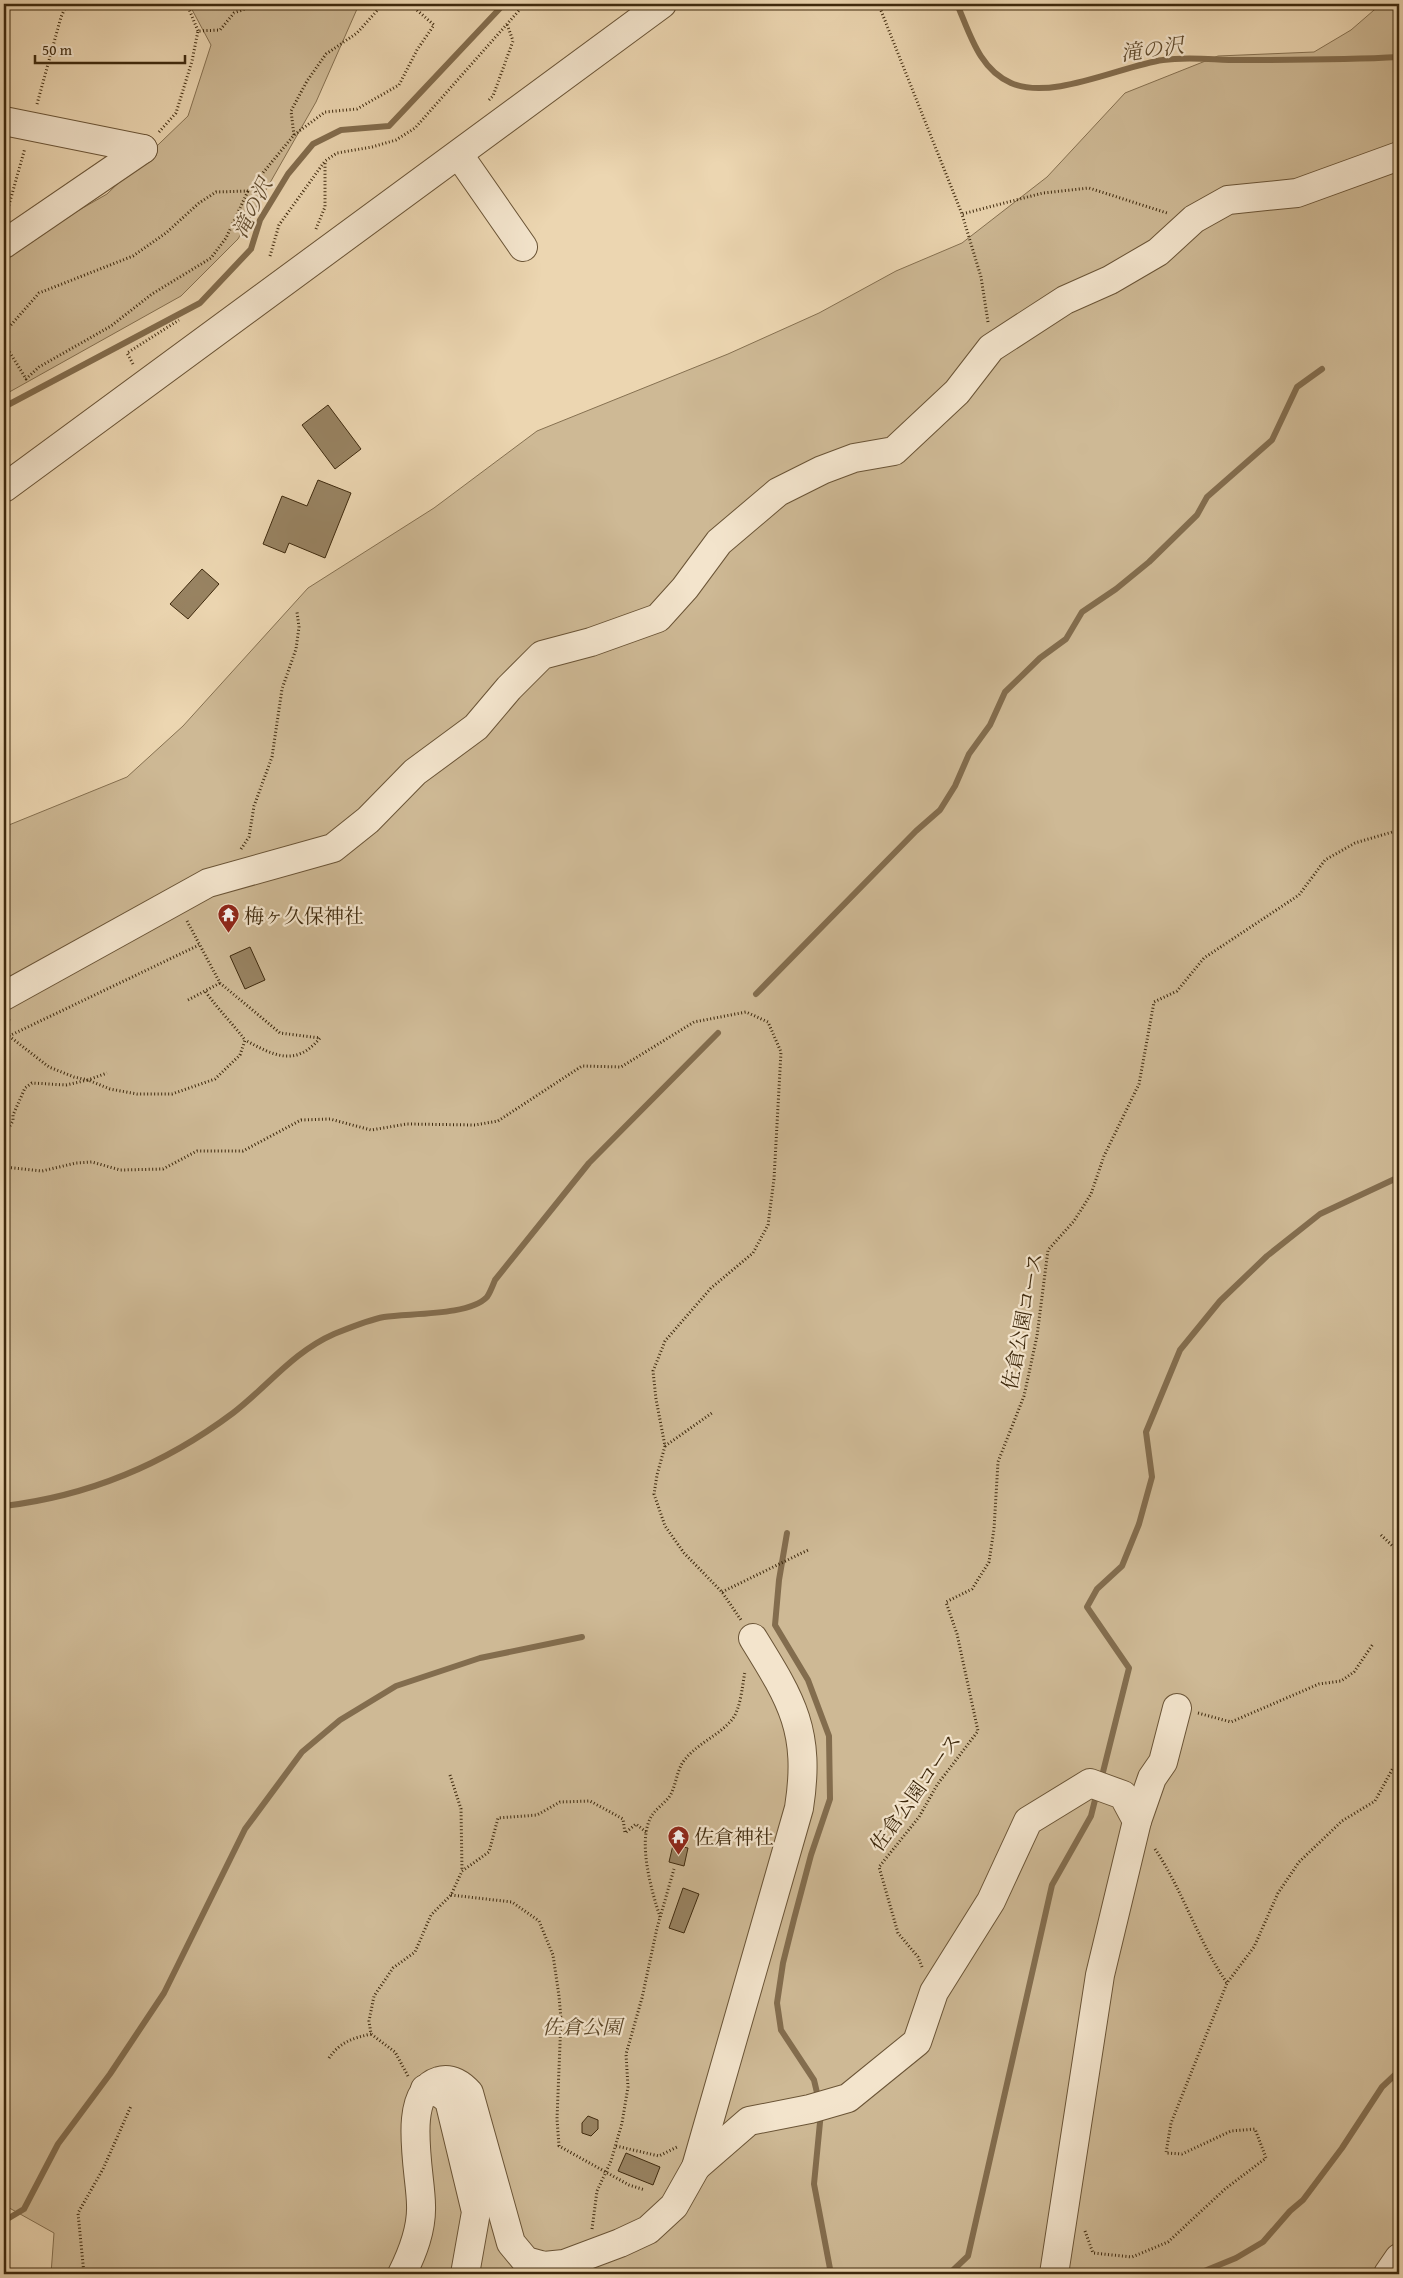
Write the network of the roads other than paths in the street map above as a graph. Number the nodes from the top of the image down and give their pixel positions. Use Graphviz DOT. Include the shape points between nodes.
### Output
graph roads {
  1 [pos="662,4"];
  2 [pos="4,121"];
  3 [pos="459,155"];
  4 [pos="1399,156"];
  5 [pos="4,244"];
  6 [pos="523,247"];
  7 [pos="4,488"];
  8 [pos="12,990"];
  9 [pos="753,1638"];
  10 [pos="1177,1708"];
  11 [pos="1137,1821"];
  12 [pos="417,2084"];
  13 [pos="696,2167"];
  14 [pos="1399,2258"];
  15 [pos="562,2269"];
  16 [pos="402,2274"];
  17 [pos="464,2274"];
  18 [pos="1054,2274"];
  19 [pos="1388,2274"];
  1 -- 3 [label="street"];
  2 -- 5 [label="street" via="143,149"];
  3 -- 6 [label="street"];
  3 -- 7 [label="street"];
  4 -- 8 [label="street" via="1297,193 1228,200 1194,219 1158,252 1110,280 1065,300 991,348 956,392 894,451 854,458 778,492 719,542 658,618 591,642 542,654 476,727 414,772 368,820 333,848 208,883"];
  9 -- 13 [label="street" via="790,1702 802,1738 804,1775 799,1808"];
  10 -- 11 [label="street" via="1163,1762 1152,1778"];
  11 -- 13 [label="street" via="1123,1795 1090,1783 1028,1821 991,1901 934,1992 917,2042 848,2098 749,2121"];
  11 -- 18 [label="street" via="1100,1975"];
  12 -- 15 [label="street" via="442,2080 462,2086 469,2094 511,2243 526,2261"];
  12 -- 16 [label="street" via="416,2152 421,2205 418,2232"];
  12 -- 17 [label="street" via="449,2100 476,2212"];
  13 -- 15 [label="street" via="674,2206 648,2230"];
  14 -- 19 [label="street"];
}
